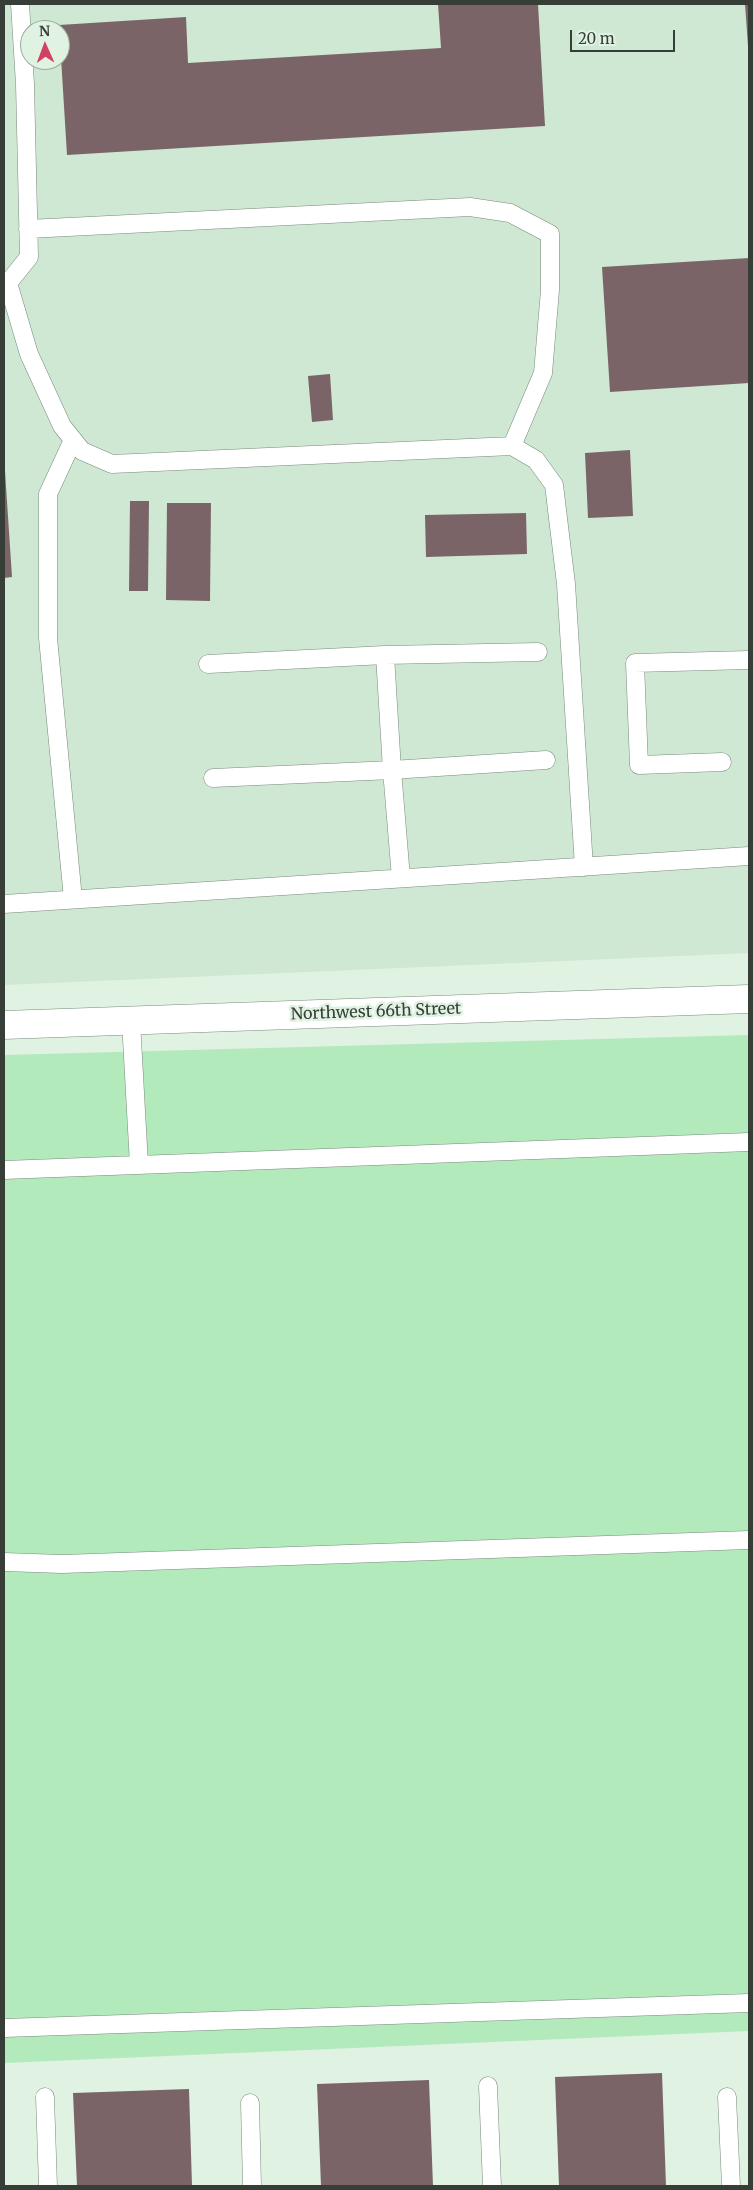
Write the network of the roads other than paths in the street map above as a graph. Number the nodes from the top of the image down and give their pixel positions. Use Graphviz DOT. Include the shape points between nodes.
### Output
graph roads {
  1 [pos="20,4"];
  2 [pos="28,229"];
  3 [pos="6,284"];
  4 [pos="73,440"];
  5 [pos="512,446"];
  6 [pos="538,652"];
  7 [pos="385,655"];
  8 [pos="749,660"];
  9 [pos="208,664"];
  10 [pos="546,760"];
  11 [pos="722,762"];
  12 [pos="392,770"];
  13 [pos="213,778"];
  14 [pos="749,856"];
  15 [pos="584,867"];
  16 [pos="401,878"];
  17 [pos="73,899"];
  18 [pos="4,904"];
  19 [pos="749,999"];
  20 [pos="131,1021"];
  21 [pos="4,1025"];
  22 [pos="749,1142"];
  23 [pos="139,1165"];
  24 [pos="4,1170"];
  25 [pos="749,1540"];
  26 [pos="4,1562"];
  27 [pos="749,2003"];
  28 [pos="4,2028"];
  29 [pos="488,2086"];
  30 [pos="45,2097"];
  31 [pos="728,2097"];
  32 [pos="250,2103"];
  33 [pos="48,2186"];
  34 [pos="252,2186"];
  35 [pos="492,2186"];
  36 [pos="731,2186"];
  1 -- 2 [label="lane"];
  2 -- 3 [label="lane" via="29,257"];
  2 -- 5 [label="lane" via="470,207 510,212 550,234 550,290 543,373"];
  3 -- 4 [label="lane" via="29,354 62,426"];
  4 -- 5 [label="lane" via="82,451 112,464"];
  4 -- 17 [label="lane" via="48,494 48,638"];
  5 -- 15 [label="lane" via="536,460 554,485 566,584"];
  6 -- 7 [label="lane"];
  7 -- 9 [label="lane"];
  7 -- 12 [label="lane"];
  8 -- 11 [label="lane" via="636,663 639,765"];
  10 -- 12 [label="lane"];
  12 -- 13 [label="lane"];
  12 -- 16 [label="lane"];
  14 -- 15 [label="lane"];
  15 -- 16 [label="lane"];
  16 -- 17 [label="lane"];
  17 -- 18 [label="lane"];
  19 -- 20 [label="street, Northwest 66th Street"];
  20 -- 21 [label="street, Northwest 66th Street"];
  20 -- 23 [label="lane"];
  22 -- 23 [label="lane"];
  23 -- 24 [label="lane"];
  25 -- 26 [label="lane" via="62,1564"];
  27 -- 28 [label="lane"];
  29 -- 35 [label="lane"];
  30 -- 33 [label="lane"];
  31 -- 36 [label="lane"];
  32 -- 34 [label="lane"];
}
